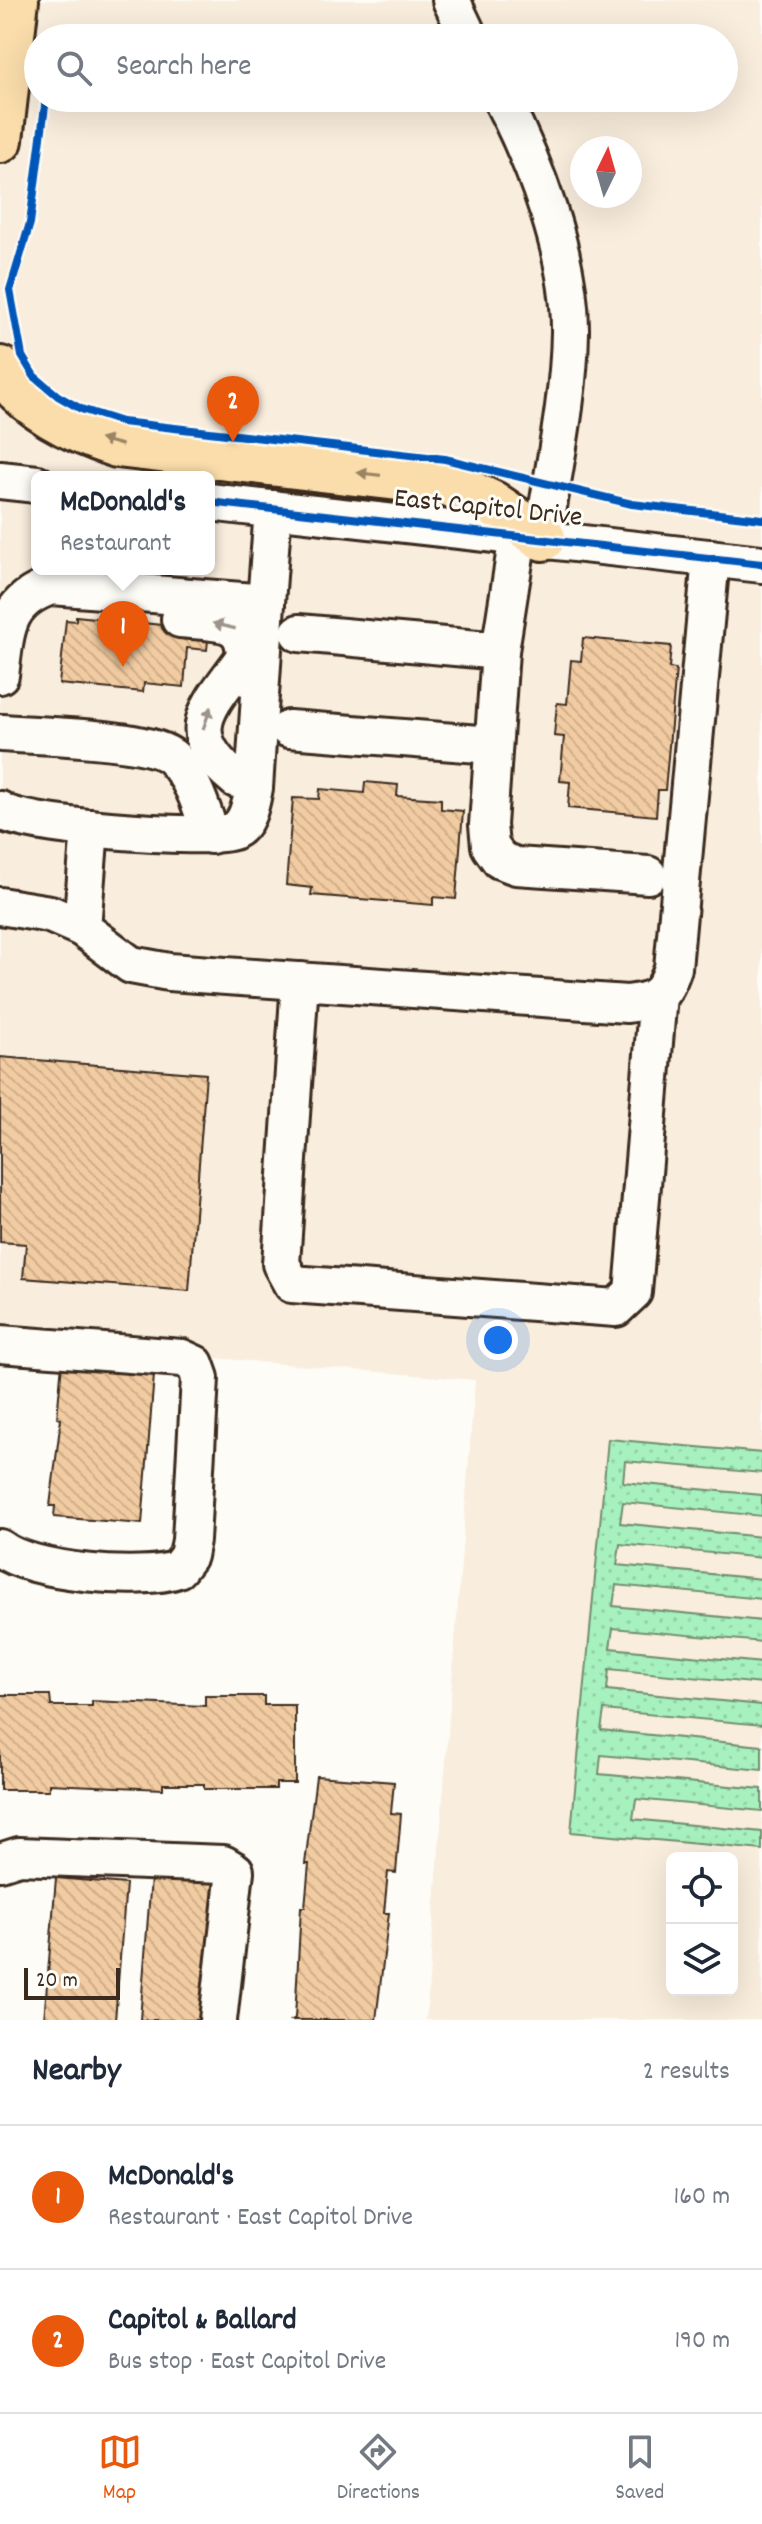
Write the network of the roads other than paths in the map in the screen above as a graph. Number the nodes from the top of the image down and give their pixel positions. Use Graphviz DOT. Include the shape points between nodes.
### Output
graph roads {
  1 [pos="16,0"];
  2 [pos="451,0"];
  3 [pos="462,24"];
  4 [pos="507,112"];
  5 [pos="0,140"];
  6 [pos="0,369"];
  7 [pos="0,480"];
  8 [pos="31,483"];
  9 [pos="215,503"];
  10 [pos="273,509"];
  11 [pos="531,537"];
  12 [pos="711,558"];
  13 [pos="762,564"];
  14 [pos="266,603"];
  15 [pos="18,606"];
  16 [pos="299,633"];
  17 [pos="500,651"];
  18 [pos="0,675"];
  19 [pos="289,729"];
  20 [pos="1,739"];
  21 [pos="492,745"];
  22 [pos="0,810"];
  23 [pos="90,828"];
  24 [pos="223,833"];
  25 [pos="648,875"];
  26 [pos="0,906"];
  27 [pos="82,928"];
  28 [pos="300,981"];
  29 [pos="658,995"];
  30 [pos="0,1344"];
  31 [pos="0,1548"];
  32 [pos="0,1862"];
  33 [pos="218,2020"];
  1 -- 5 [label="main road"];
  2 -- 3 [label="street"];
  4 -- 11 [label="street" via="547,213 565,281 570,330 565,393"];
  11 -- 6 [label="main road, one-way" via="493,504 450,484 104,441 67,426 19,394"];
  7 -- 8 [label="street"];
  9 -- 10 [label="street, East Capitol Drive"];
  10 -- 11 [label="street, East Capitol Drive"];
  10 -- 14 [label="street"];
  11 -- 12 [label="street, East Capitol Drive"];
  11 -- 17 [label="street"];
  12 -- 13 [label="street, East Capitol Drive"];
  12 -- 29 [label="street" via="673,968"];
  14 -- 15 [label="street" via="67,585 40,590"];
  14 -- 24 [label="street" via="254,788 250,809"];
  15 -- 18 [label="street" via="10,616"];
  24 -- 15 [label="street, one-way" via="236,779 246,655 241,633 225,624"];
  16 -- 17 [label="street"];
  17 -- 21 [label="street"];
  19 -- 21 [label="street"];
  20 -- 24 [label="street" via="139,744 163,750 193,784"];
  21 -- 25 [label="street" via="488,825 490,846 500,860 516,866"];
  22 -- 23 [label="street" via="22,820"];
  23 -- 24 [label="street"];
  23 -- 27 [label="street"];
  26 -- 27 [label="street" via="50,914"];
  27 -- 28 [label="street" via="131,965"];
  28 -- 29 [label="street" via="627,1004"];
  28 -- 29 [label="street" via="281,1264 292,1284 616,1308 633,1292"];
  30 -- 31 [label="street" via="182,1358 195,1364 200,1378 191,1540 178,1569 144,1575 32,1564"];
  32 -- 33 [label="street" via="35,1856 223,1864 235,1871"];
}
